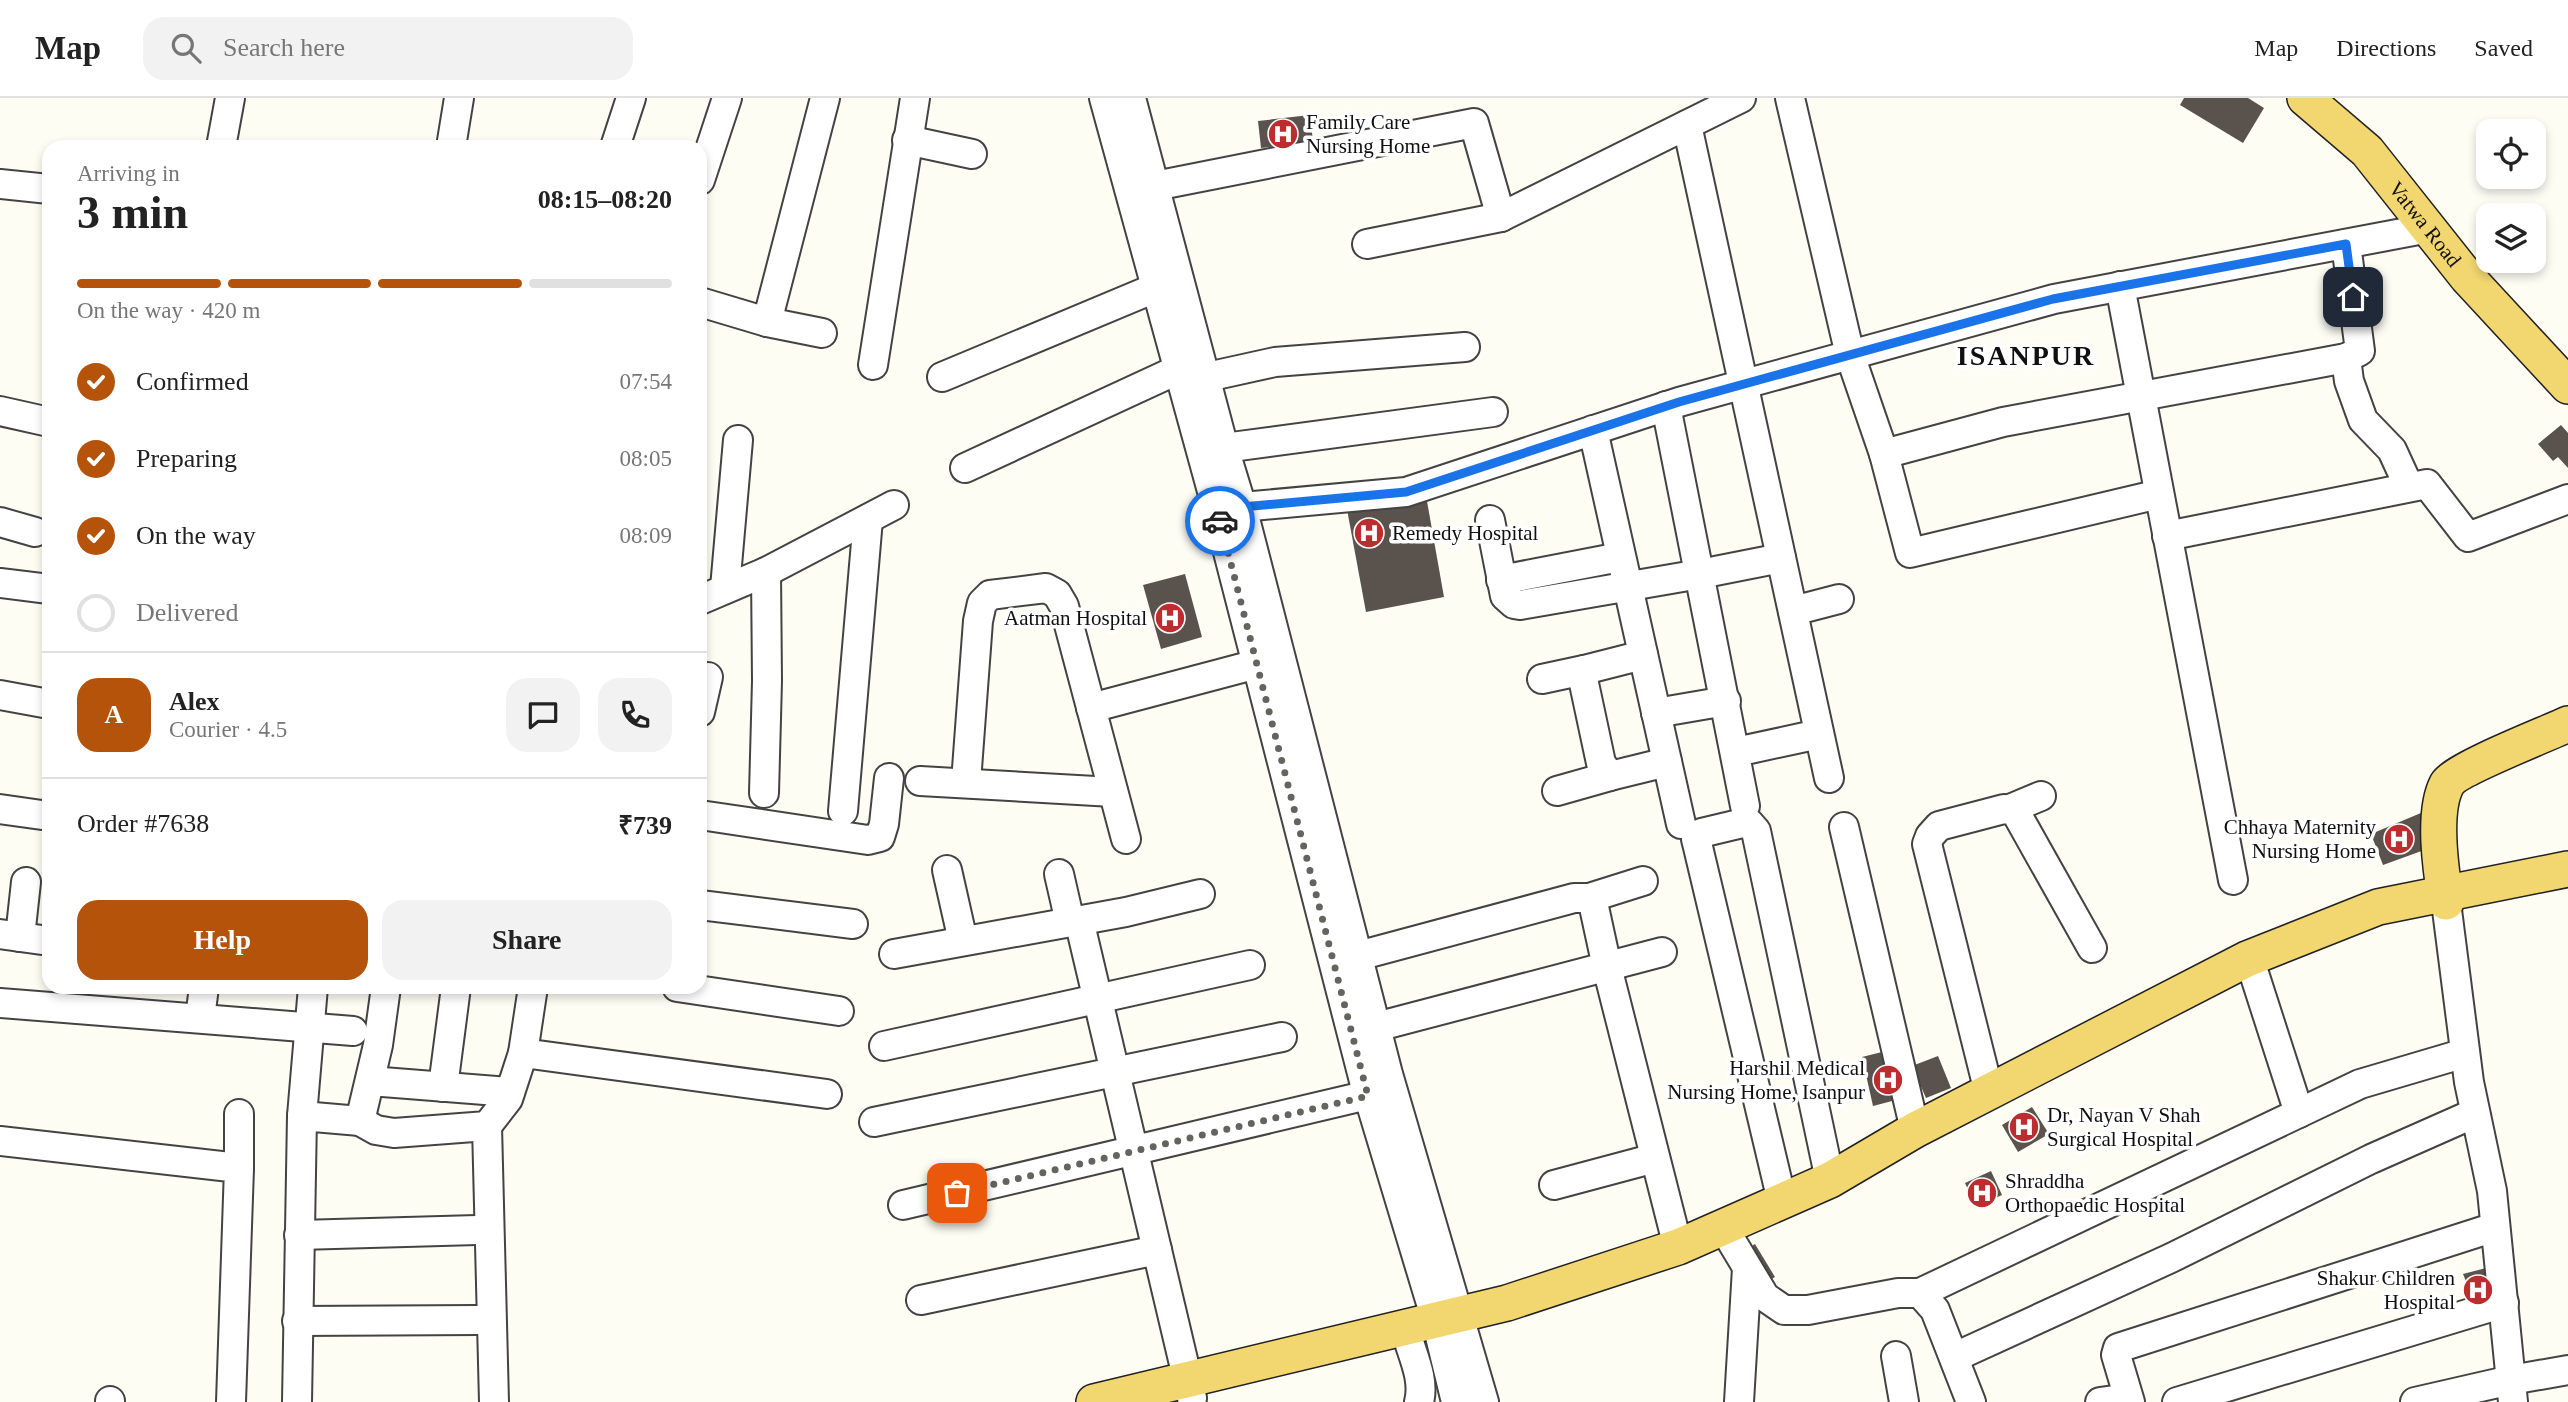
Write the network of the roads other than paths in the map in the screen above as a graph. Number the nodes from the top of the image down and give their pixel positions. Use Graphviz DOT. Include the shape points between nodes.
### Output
graph roads {
  1 [pos="230,98"];
  2 [pos="459,98"];
  3 [pos="631,98"];
  4 [pos="727,98"];
  5 [pos="825,98"];
  6 [pos="915,98"];
  7 [pos="1104,98"];
  8 [pos="1130,98"];
  9 [pos="1741,98"];
  10 [pos="1790,98"];
  11 [pos="2305,98"];
  12 [pos="1686,125"];
  13 [pos="222,140"];
  14 [pos="452,140"];
  15 [pos="617,140"];
  16 [pos="907,140"];
  17 [pos="972,153"];
  18 [pos="707,159"];
  19 [pos="0,184"];
  20 [pos="1155,186"];
  21 [pos="42,188"];
  22 [pos="1502,217"];
  23 [pos="2429,228"];
  24 [pos="1367,244"];
  25 [pos="2346,244"];
  26 [pos="2120,286"];
  27 [pos="1156,288"];
  28 [pos="707,304"];
  29 [pos="767,322"];
  30 [pos="822,332"];
  31 [pos="1465,347"];
  32 [pos="1850,355"];
  33 [pos="2346,358"];
  34 [pos="873,365"];
  35 [pos="1177,370"];
  36 [pos="1207,376"];
  37 [pos="942,377"];
  38 [pos="1742,385"];
  39 [pos="2568,386"];
  40 [pos="2141,397"];
  41 [pos="1666,406"];
  42 [pos="0,411"];
  43 [pos="1493,412"];
  44 [pos="42,420"];
  45 [pos="1593,430"];
  46 [pos="738,440"];
  47 [pos="1224,448"];
  48 [pos="1884,454"];
  49 [pos="965,468"];
  50 [pos="2409,488"];
  51 [pos="2159,494"];
  52 [pos="2568,499"];
  53 [pos="894,505"];
  54 [pos="1230,510"];
  55 [pos="868,519"];
  56 [pos="1490,520"];
  57 [pos="0,522"];
  58 [pos="35,533"];
  59 [pos="2167,536"];
  60 [pos="1620,557"];
  61 [pos="1781,558"];
  62 [pos="766,572"];
  63 [pos="1700,574"];
  64 [pos="1501,579"];
  65 [pos="0,583"];
  66 [pos="1627,587"];
  67 [pos="42,588"];
  68 [pos="725,588"];
  69 [pos="707,598"];
  70 [pos="1839,599"];
  71 [pos="1793,611"];
  72 [pos="1643,655"];
  73 [pos="1257,664"];
  74 [pos="1584,670"];
  75 [pos="708,677"];
  76 [pos="1542,678"];
  77 [pos="707,681"];
  78 [pos="0,695"];
  79 [pos="1726,701"];
  80 [pos="42,703"];
  81 [pos="1091,708"];
  82 [pos="1656,713"];
  83 [pos="2568,724"];
  84 [pos="1819,734"];
  85 [pos="1736,752"];
  86 [pos="1667,762"];
  87 [pos="1610,776"];
  88 [pos="889,778"];
  89 [pos="1829,778"];
  90 [pos="920,781"];
  91 [pos="966,782"];
  92 [pos="1557,791"];
  93 [pos="1113,792"];
  94 [pos="764,793"];
  95 [pos="2040,796"];
  96 [pos="1745,806"];
  97 [pos="2010,808"];
  98 [pos="0,809"];
  99 [pos="843,811"];
  100 [pos="42,815"];
  101 [pos="707,815"];
  102 [pos="1681,824"];
  103 [pos="1844,827"];
  104 [pos="1126,839"];
  105 [pos="2568,869"];
  106 [pos="947,870"];
  107 [pos="1059,874"];
  108 [pos="2568,879"];
  109 [pos="2233,880"];
  110 [pos="1643,881"];
  111 [pos="26,882"];
  112 [pos="1200,894"];
  113 [pos="1589,898"];
  114 [pos="2445,898"];
  115 [pos="707,906"];
  116 [pos="1074,921"];
  117 [pos="853,924"];
  118 [pos="10,935"];
  119 [pos="42,940"];
  120 [pos="962,941"];
  121 [pos="2092,948"];
  122 [pos="1662,952"];
  123 [pos="894,954"];
  124 [pos="1358,956"];
  125 [pos="1250,965"];
  126 [pos="1607,967"];
  127 [pos="2252,967"];
  128 [pos="707,991"];
  129 [pos="203,994"];
  130 [pos="312,994"];
  131 [pos="385,994"];
  132 [pos="455,994"];
  133 [pos="532,994"];
  134 [pos="1098,999"];
  135 [pos="0,1003"];
  136 [pos="839,1011"];
  137 [pos="200,1018"];
  138 [pos="308,1027"];
  139 [pos="1376,1027"];
  140 [pos="353,1031"];
  141 [pos="1282,1037"];
  142 [pos="884,1046"];
  143 [pos="523,1053"];
  144 [pos="2465,1053"];
  145 [pos="1115,1072"];
  146 [pos="370,1081"];
  147 [pos="443,1087"];
  148 [pos="510,1092"];
  149 [pos="1989,1092"];
  150 [pos="827,1094"];
  151 [pos="1368,1096"];
  152 [pos="2299,1113"];
  153 [pos="2475,1113"];
  154 [pos="239,1114"];
  155 [pos="302,1116"];
  156 [pos="360,1121"];
  157 [pos="874,1122"];
  158 [pos="487,1126"];
  159 [pos="1915,1130"];
  160 [pos="0,1141"];
  161 [pos="1133,1151"];
  162 [pos="1655,1158"];
  163 [pos="239,1168"];
  164 [pos="1830,1180"];
  165 [pos="1553,1185"];
  166 [pos="1782,1201"];
  167 [pos="903,1205"];
  168 [pos="2495,1227"];
  169 [pos="477,1230"];
  170 [pos="299,1235"];
  171 [pos="1734,1245"];
  172 [pos="1678,1247"];
  173 [pos="1157,1250"];
  174 [pos="1920,1293"];
  175 [pos="921,1300"];
  176 [pos="2504,1303"];
  177 [pos="479,1320"];
  178 [pos="297,1321"];
  179 [pos="1442,1330"];
  180 [pos="1896,1356"];
  181 [pos="1955,1357"];
  182 [pos="2568,1370"];
  183 [pos="2512,1391"];
  184 [pos="1185,1393"];
  185 [pos="2129,1400"];
  186 [pos="232,1402"];
  187 [pos="297,1402"];
  188 [pos="494,1402"];
  189 [pos="1094,1402"];
  190 [pos="1419,1402"];
  191 [pos="1456,1402"];
  192 [pos="1484,1402"];
  193 [pos="1739,1402"];
  194 [pos="1904,1402"];
  195 [pos="1971,1402"];
  196 [pos="2100,1402"];
  197 [pos="2177,1402"];
  198 [pos="2415,1402"];
  1 -- 13 [label="street"];
  2 -- 14 [label="street"];
  3 -- 15 [label="street"];
  4 -- 18 [label="street"];
  5 -- 29 [label="street"];
  6 -- 16 [label="street"];
  7 -- 27 [label="street"];
  8 -- 20 [label="street"];
  9 -- 12 [label="street"];
  10 -- 32 [label="street"];
  11 -- 23 [label="main road, Vatwa Road" via="2367,151"];
  12 -- 22 [label="street"];
  12 -- 38 [label="street"];
  16 -- 17 [label="street"];
  16 -- 34 [label="street"];
  19 -- 21 [label="street"];
  20 -- 22 [label="street" via="1474,123"];
  20 -- 36 [label="street"];
  22 -- 24 [label="street"];
  23 -- 25 [label="street"];
  23 -- 39 [label="main road, Vatwa Road"];
  25 -- 26 [label="street"];
  25 -- 33 [label="street" via="2360,351"];
  26 -- 32 [label="street" via="2053,299"];
  26 -- 40 [label="street"];
  27 -- 35 [label="street"];
  27 -- 37 [label="street"];
  28 -- 29 [label="street"];
  29 -- 30 [label="street"];
  31 -- 36 [label="street" via="1275,362"];
  32 -- 38 [label="street"];
  32 -- 48 [label="street"];
  33 -- 40 [label="street"];
  33 -- 50 [label="street" via="2363,419 2392,450"];
  35 -- 49 [label="street"];
  35 -- 54 [label="street"];
  36 -- 47 [label="street"];
  38 -- 41 [label="street"];
  38 -- 61 [label="street"];
  40 -- 48 [label="street" via="2003,422"];
  40 -- 51 [label="street"];
  41 -- 45 [label="street"];
  41 -- 63 [label="street"];
  42 -- 44 [label="street"];
  43 -- 47 [label="street"];
  45 -- 54 [label="street" via="1406,492"];
  45 -- 60 [label="street"];
  46 -- 68 [label="street"];
  47 -- 54 [label="street"];
  48 -- 51 [label="street" via="1910,553"];
  50 -- 52 [label="street" via="2427,484 2468,537"];
  50 -- 59 [label="street"];
  51 -- 59 [label="street"];
  53 -- 55 [label="street"];
  54 -- 73 [label="street"];
  54 -- 124 [label="street"];
  55 -- 62 [label="street"];
  55 -- 99 [label="street"];
  56 -- 64 [label="street"];
  57 -- 58 [label="street"];
  59 -- 109 [label="street"];
  60 -- 64 [label="street"];
  60 -- 66 [label="street"];
  61 -- 63 [label="street"];
  61 -- 71 [label="street"];
  62 -- 68 [label="street"];
  62 -- 94 [label="street"];
  63 -- 66 [label="street"];
  63 -- 79 [label="street"];
  64 -- 66 [label="street" via="1505,596 1520,605"];
  65 -- 67 [label="street"];
  66 -- 72 [label="street"];
  68 -- 69 [label="street"];
  70 -- 71 [label="street"];
  71 -- 84 [label="street"];
  72 -- 74 [label="street"];
  72 -- 82 [label="street"];
  73 -- 81 [label="street"];
  73 -- 151 [label="street"];
  74 -- 76 [label="street"];
  74 -- 87 [label="street" via="1601,762"];
  75 -- 77 [label="street"];
  78 -- 80 [label="street"];
  79 -- 82 [label="street"];
  79 -- 85 [label="street"];
  81 -- 91 [label="street" via="1065,606 1057,594 1046,588 990,594 982,603 978,621"];
  81 -- 93 [label="street"];
  82 -- 86 [label="street"];
  83 -- 114 [label="main road" via="2479,763 2448,782 2439,832"];
  84 -- 85 [label="street"];
  84 -- 89 [label="street"];
  85 -- 96 [label="street"];
  86 -- 87 [label="street"];
  86 -- 102 [label="street"];
  87 -- 92 [label="street"];
  88 -- 101 [label="street" via="880,837 868,840"];
  90 -- 91 [label="street"];
  91 -- 93 [label="street"];
  93 -- 104 [label="street"];
  95 -- 97 [label="street"];
  97 -- 121 [label="street"];
  97 -- 149 [label="street" via="1939,826 1927,844"];
  98 -- 100 [label="street"];
  103 -- 159 [label="street"];
  105 -- 114 [label="main road"];
  106 -- 120 [label="street"];
  107 -- 116 [label="street"];
  108 -- 114 [label="main road"];
  110 -- 113 [label="street"];
  111 -- 118 [label="street"];
  112 -- 116 [label="street"];
  113 -- 124 [label="street" via="1574,898"];
  113 -- 126 [label="street"];
  114 -- 127 [label="main road" via="2381,916"];
  114 -- 144 [label="street"];
  114 -- 149 [label="main road" via="2378,906 2248,959"];
  115 -- 117 [label="street"];
  116 -- 120 [label="street"];
  116 -- 134 [label="street"];
  118 -- 119 [label="street"];
  120 -- 123 [label="street"];
  122 -- 126 [label="street"];
  124 -- 139 [label="street"];
  125 -- 134 [label="street"];
  126 -- 139 [label="street"];
  126 -- 162 [label="street"];
  127 -- 152 [label="street"];
  127 -- 171 [label="main road" via="2049,1071"];
  128 -- 136 [label="street"];
  129 -- 137 [label="street"];
  130 -- 138 [label="street"];
  131 -- 146 [label="street"];
  132 -- 147 [label="street"];
  133 -- 143 [label="street"];
  134 -- 142 [label="street"];
  134 -- 145 [label="street"];
  135 -- 137 [label="street"];
  137 -- 138 [label="street"];
  138 -- 140 [label="street"];
  138 -- 155 [label="street"];
  139 -- 179 [label="street"];
  141 -- 145 [label="street"];
  143 -- 148 [label="street"];
  143 -- 150 [label="street"];
  144 -- 152 [label="street" via="2360,1084"];
  144 -- 153 [label="street"];
  145 -- 157 [label="street"];
  145 -- 161 [label="street"];
  146 -- 147 [label="street"];
  146 -- 156 [label="street"];
  147 -- 148 [label="street"];
  148 -- 158 [label="street"];
  149 -- 159 [label="main road"];
  151 -- 161 [label="street"];
  151 -- 179 [label="street"];
  152 -- 174 [label="street"];
  153 -- 168 [label="street"];
  153 -- 181 [label="street"];
  154 -- 163 [label="street"];
  155 -- 156 [label="street"];
  155 -- 170 [label="street"];
  156 -- 158 [label="street" via="394,1133"];
  158 -- 188 [label="street"];
  159 -- 164 [label="main road"];
  160 -- 163 [label="street"];
  161 -- 167 [label="street"];
  161 -- 173 [label="street"];
  162 -- 165 [label="street"];
  162 -- 172 [label="street"];
  163 -- 186 [label="street"];
  164 -- 166 [label="main road"];
  164 -- 166 [label="street" via="1756,831 1743,823 1700,833 1696,839"];
  166 -- 171 [label="main road"];
  168 -- 176 [label="street"];
  168 -- 185 [label="street" via="2118,1348"];
  169 -- 170 [label="street"];
  170 -- 178 [label="street"];
  171 -- 172 [label="main road"];
  171 -- 174 [label="street" via="1765,1297 1784,1310"];
  171 -- 179 [label="main road" via="1512,1320"];
  171 -- 193 [label="street"];
  172 -- 179 [label="main road" via="1507,1303"];
  173 -- 175 [label="street"];
  173 -- 184 [label="street"];
  174 -- 181 [label="street" via="1935,1310"];
  176 -- 183 [label="street"];
  176 -- 197 [label="street"];
  177 -- 178 [label="street"];
  178 -- 187 [label="street"];
  179 -- 184 [label="main road"];
  179 -- 190 [label="street" via="1420,1378"];
  179 -- 191 [label="street"];
  179 -- 192 [label="street"];
  180 -- 194 [label="street"];
  181 -- 195 [label="street"];
  182 -- 183 [label="street"];
  183 -- 198 [label="street"];
  184 -- 189 [label="main road"];
  185 -- 196 [label="street"];
}
